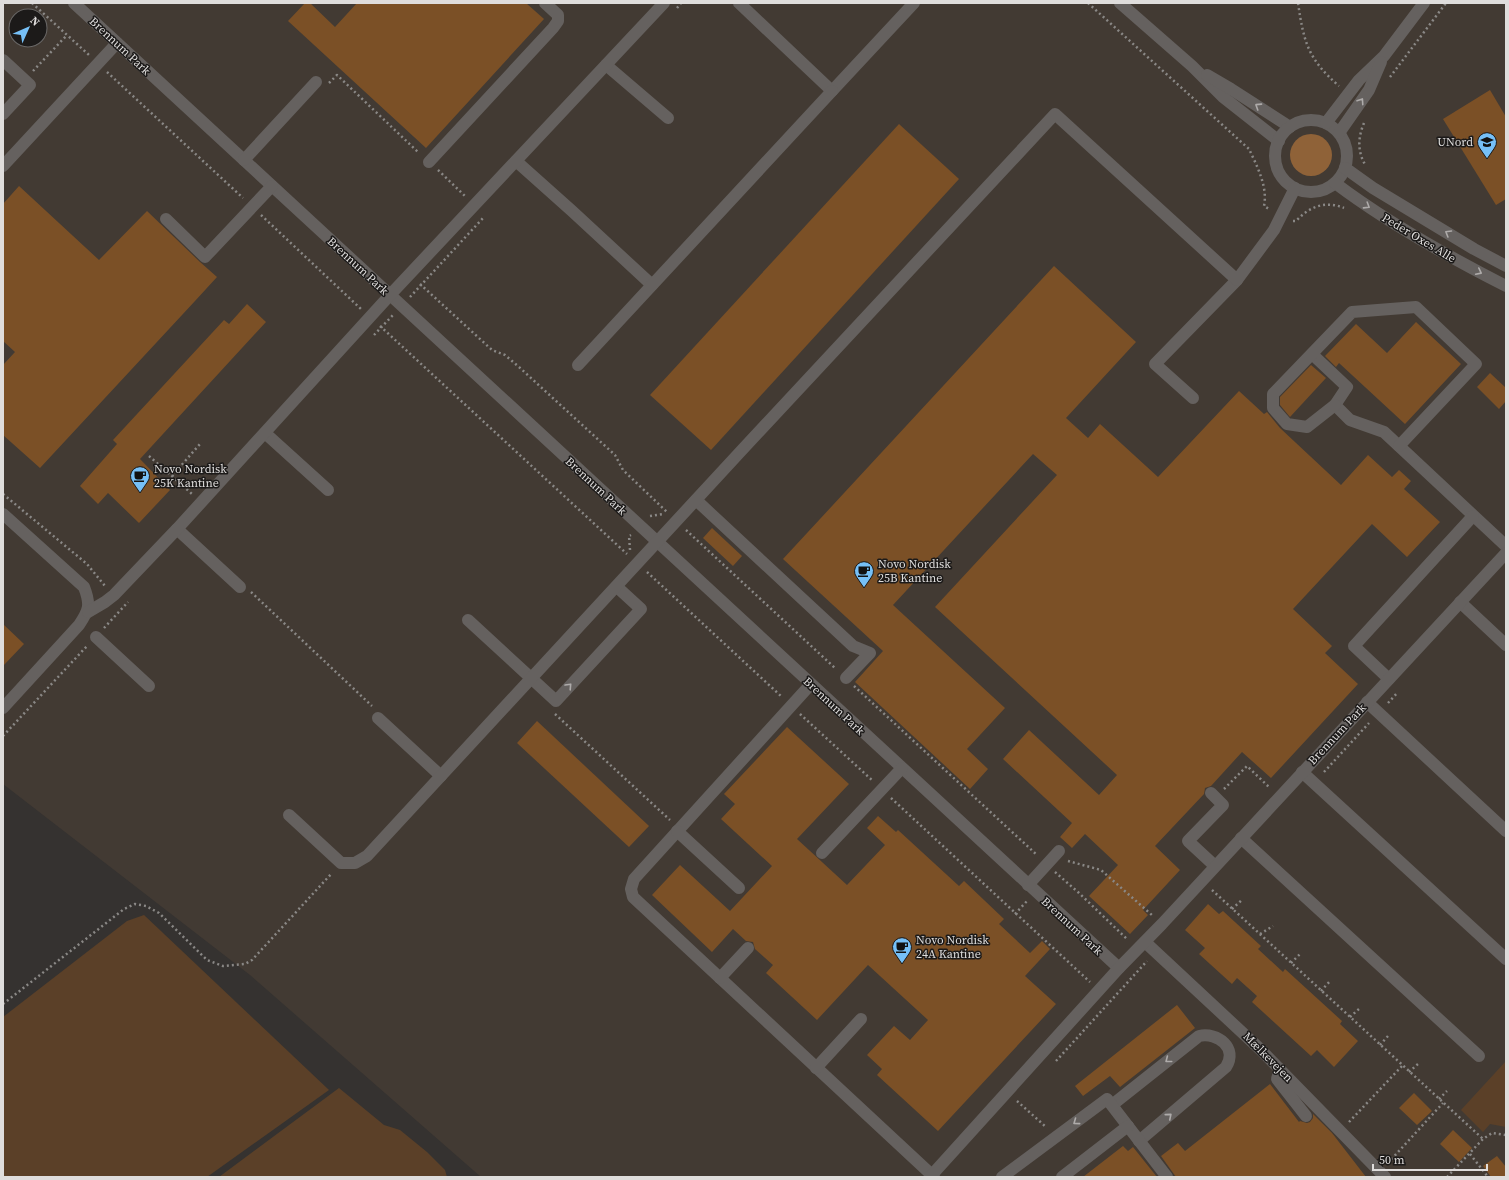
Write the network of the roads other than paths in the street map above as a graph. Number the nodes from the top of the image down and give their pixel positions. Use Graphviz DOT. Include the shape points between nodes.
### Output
graph roads {
  1 [pos="74,3"];
  2 [pos="545,3"];
  3 [pos="664,3"];
  4 [pos="740,3"];
  5 [pos="914,3"];
  6 [pos="1120,3"];
  7 [pos="1424,3"];
  8 [pos="117,43"];
  9 [pos="1384,56"];
  10 [pos="3,60"];
  11 [pos="606,65"];
  12 [pos="1192,66"];
  13 [pos="316,82"];
  14 [pos="832,90"];
  15 [pos="3,114"];
  16 [pos="668,118"];
  17 [pos="1326,123"];
  18 [pos="1290,127"];
  19 [pos="1339,133"];
  20 [pos="1279,141"];
  21 [pos="244,160"];
  22 [pos="516,161"];
  23 [pos="429,162"];
  24 [pos="3,166"];
  25 [pos="1345,168"];
  26 [pos="1336,183"];
  27 [pos="272,186"];
  28 [pos="1295,188"];
  29 [pos="166,219"];
  30 [pos="1506,266"];
  31 [pos="1237,280"];
  32 [pos="652,285"];
  33 [pos="1506,286"];
  34 [pos="390,295"];
  35 [pos="1312,354"];
  36 [pos="578,365"];
  37 [pos="1193,398"];
  38 [pos="1335,405"];
  39 [pos="265,433"];
  40 [pos="1399,446"];
  41 [pos="328,490"];
  42 [pos="696,500"];
  43 [pos="3,514"];
  44 [pos="1473,516"];
  45 [pos="177,529"];
  46 [pos="657,542"];
  47 [pos="1506,546"];
  48 [pos="1506,553"];
  49 [pos="617,587"];
  50 [pos="245,589"];
  51 [pos="1460,602"];
  52 [pos="88,612"];
  53 [pos="468,620"];
  54 [pos="96,637"];
  55 [pos="1506,645"];
  56 [pos="531,678"];
  57 [pos="846,678"];
  58 [pos="1389,679"];
  59 [pos="811,684"];
  60 [pos="149,686"];
  61 [pos="1368,702"];
  62 [pos="3,708"];
  63 [pos="376,713"];
  64 [pos="902,768"];
  65 [pos="1302,772"];
  66 [pos="441,776"];
  67 [pos="1213,795"];
  68 [pos="288,815"];
  69 [pos="679,830"];
  70 [pos="1506,831"];
  71 [pos="1241,838"];
  72 [pos="822,853"];
  73 [pos="1062,856"];
  74 [pos="1215,866"];
  75 [pos="1028,885"];
  76 [pos="739,888"];
  77 [pos="1142,946"];
  78 [pos="748,948"];
  79 [pos="1506,959"];
  80 [pos="1119,968"];
  81 [pos="720,978"];
  82 [pos="861,1019"];
  83 [pos="1479,1056"];
  84 [pos="816,1068"];
  85 [pos="1280,1069"];
  86 [pos="1110,1102"];
  87 [pos="1306,1116"];
  88 [pos="1128,1126"];
  89 [pos="1139,1141"];
  90 [pos="1383,1174"];
  91 [pos="932,1176"];
  92 [pos="1002,1177"];
  93 [pos="1062,1177"];
  94 [pos="1167,1177"];
  1 -- 8 [label="street, Brennum Park"];
  2 -- 23 [label="street" via="558,15 558,21 553,28"];
  3 -- 11 [label="street"];
  4 -- 14 [label="street"];
  5 -- 14 [label="street"];
  6 -- 12 [label="street"];
  7 -- 9 [label="street"];
  8 -- 21 [label="street, Brennum Park"];
  8 -- 24 [label="street"];
  9 -- 17 [label="street" via="1359,80"];
  19 -- 9 [label="street, one-way" via="1369,90"];
  10 -- 15 [label="street" via="30,85"];
  11 -- 16 [label="street"];
  11 -- 22 [label="street"];
  18 -- 12 [label="street, one-way"];
  12 -- 20 [label="street" via="1223,97"];
  13 -- 21 [label="street"];
  14 -- 32 [label="street"];
  17 -- 18 [label="street" via="1314,120"];
  17 -- 19 [label="street"];
  18 -- 20 [label="street"];
  19 -- 25 [label="street" via="1345,144"];
  20 -- 28 [label="street" via="1276,162 1286,182"];
  21 -- 27 [label="street, Brennum Park"];
  22 -- 32 [label="street"];
  22 -- 34 [label="street"];
  25 -- 26 [label="street"];
  30 -- 25 [label="street, Peder Oxes Alle, one-way" via="1386,196"];
  26 -- 28 [label="street" via="1316,192 1305,192"];
  26 -- 33 [label="street, Peder Oxes Alle, one-way" via="1363,204"];
  27 -- 29 [label="street" via="205,257"];
  27 -- 34 [label="street, Brennum Park"];
  28 -- 31 [label="street" via="1274,230"];
  31 -- 37 [label="street" via="1155,364"];
  31 -- 42 [label="street" via="1055,114"];
  32 -- 36 [label="street"];
  34 -- 39 [label="street"];
  34 -- 46 [label="street, Brennum Park"];
  35 -- 38 [label="street" via="1347,387"];
  35 -- 38 [label="street" via="1274,394 1273,408 1287,424 1307,427"];
  35 -- 40 [label="street" via="1352,312 1416,307 1476,364"];
  38 -- 40 [label="street" via="1350,420 1384,432"];
  39 -- 41 [label="street"];
  39 -- 45 [label="street"];
  40 -- 44 [label="street"];
  42 -- 46 [label="street"];
  42 -- 57 [label="street" via="853,646 870,652"];
  43 -- 52 [label="street" via="84,588 89,599"];
  44 -- 47 [label="street"];
  44 -- 58 [label="street" via="1354,646"];
  45 -- 50 [label="street"];
  45 -- 52 [label="street" via="114,595"];
  46 -- 49 [label="street"];
  46 -- 59 [label="street, Brennum Park"];
  48 -- 51 [label="street, Brennum Park"];
  49 -- 56 [label="street"];
  56 -- 49 [label="street, one-way" via="556,701 641,609"];
  51 -- 55 [label="street"];
  51 -- 58 [label="street, Brennum Park"];
  52 -- 62 [label="street"];
  53 -- 56 [label="street"];
  54 -- 60 [label="street"];
  56 -- 66 [label="street"];
  58 -- 61 [label="street, Brennum Park"];
  59 -- 64 [label="street, Brennum Park"];
  59 -- 69 [label="street"];
  61 -- 65 [label="street, Brennum Park"];
  61 -- 70 [label="street"];
  63 -- 66 [label="street"];
  64 -- 72 [label="street"];
  64 -- 75 [label="street, Brennum Park"];
  65 -- 71 [label="street, Brennum Park"];
  65 -- 79 [label="street"];
  66 -- 68 [label="street" via="355,864 341,863"];
  67 -- 74 [label="street" via="1223,805 1188,841"];
  69 -- 76 [label="street"];
  69 -- 81 [label="street" via="634,879 631,889 633,897"];
  71 -- 74 [label="street, Brennum Park"];
  71 -- 83 [label="street"];
  73 -- 75 [label="street" via="1047,864"];
  74 -- 77 [label="street, Brennum Park"];
  75 -- 80 [label="street, Brennum Park"];
  77 -- 80 [label="street, Brennum Park"];
  77 -- 85 [label="street, Mælkevejen" via="1262,1050"];
  78 -- 81 [label="street"];
  80 -- 91 [label="street, Brennum Park"];
  81 -- 84 [label="street"];
  82 -- 84 [label="street"];
  84 -- 91 [label="street"];
  85 -- 87 [label="street" via="1277,1079"];
  85 -- 90 [label="street, Mælkevejen"];
  86 -- 88 [label="street"];
  89 -- 86 [label="street, one-way" via="1226,1067 1230,1057 1225,1044 1215,1036 1199,1036"];
  86 -- 92 [label="street, one-way" via="1056,1136"];
  88 -- 89 [label="street"];
  88 -- 93 [label="street"];
  89 -- 94 [label="street"];
}
